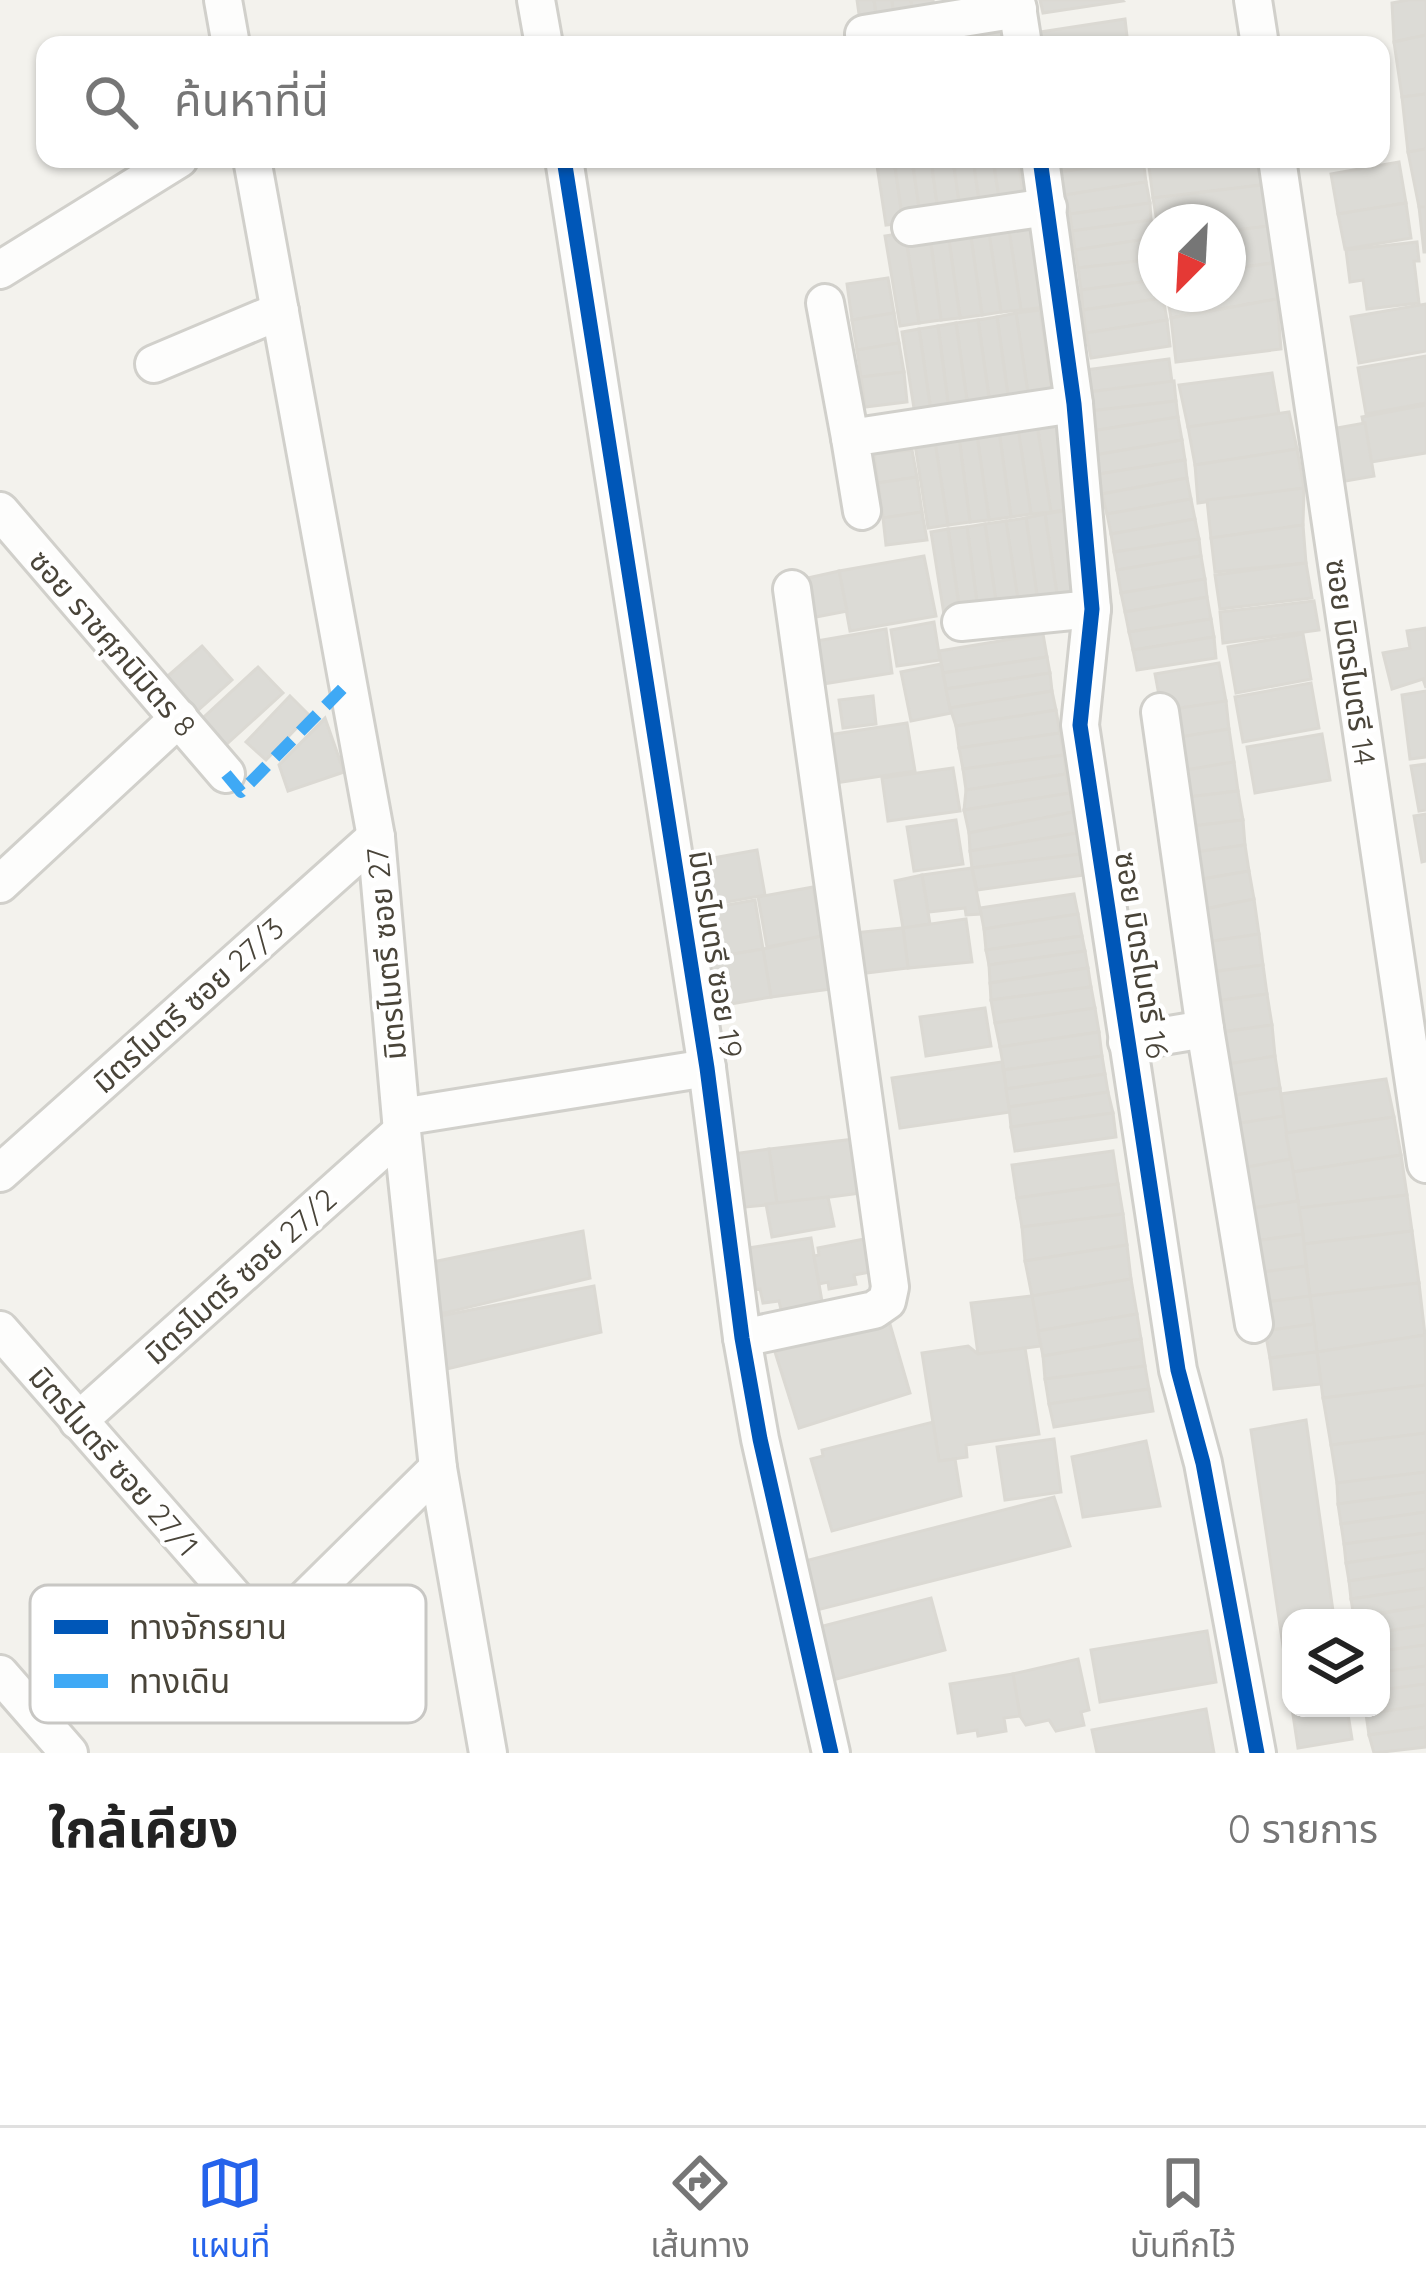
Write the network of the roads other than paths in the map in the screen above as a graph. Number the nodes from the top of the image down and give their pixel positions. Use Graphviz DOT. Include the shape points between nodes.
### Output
graph roads {
  1 [pos="223,0"];
  2 [pos="536,0"];
  3 [pos="1253,0"];
  4 [pos="1019,18"];
  5 [pos="864,34"];
  6 [pos="229,36"];
  7 [pos="542,36"];
  8 [pos="1259,36"];
  9 [pos="164,168"];
  10 [pos="254,168"];
  11 [pos="565,168"];
  12 [pos="1042,168"];
  13 [pos="1278,168"];
  14 [pos="1048,207"];
  15 [pos="910,226"];
  16 [pos="0,270"];
  17 [pos="825,303"];
  18 [pos="280,311"];
  19 [pos="154,364"];
  20 [pos="1074,404"];
  21 [pos="850,438"];
  22 [pos="862,511"];
  23 [pos="0,512"];
  24 [pos="12,552"];
  25 [pos="792,589"];
  26 [pos="1092,609"];
  27 [pos="961,622"];
  28 [pos="1160,712"];
  29 [pos="178,718"];
  30 [pos="226,774"];
  31 [pos="376,837"];
  32 [pos="0,884"];
  33 [pos="1205,1029"];
  34 [pos="1127,1042"];
  35 [pos="707,1068"];
  36 [pos="401,1124"];
  37 [pos="1426,1164"];
  38 [pos="0,1173"];
  39 [pos="1254,1324"];
  40 [pos="0,1330"];
  41 [pos="742,1338"];
  42 [pos="78,1421"];
  43 [pos="438,1468"];
  44 [pos="223,1585"];
  45 [pos="319,1585"];
  46 [pos="0,1674"];
  47 [pos="30,1708"];
  48 [pos="43,1723"];
  49 [pos="69,1753"];
  50 [pos="488,1753"];
  51 [pos="831,1753"];
  52 [pos="1257,1753"];
  1 -- 6 [label="street"];
  2 -- 7 [label="street"];
  3 -- 8 [label="street"];
  4 -- 5 [label="street"];
  9 -- 16 [label="street"];
  10 -- 18 [label="street, มิตรไมตรี ซอย 27"];
  11 -- 35 [label="street, มิตรไมตรี ซอย 19"];
  12 -- 14 [label="street, ซอย มิตรไมตรี 16"];
  13 -- 37 [label="street, ซอย มิตรไมตรี 14"];
  14 -- 15 [label="street"];
  14 -- 20 [label="street, ซอย มิตรไมตรี 16"];
  17 -- 21 [label="street"];
  18 -- 19 [label="street"];
  18 -- 31 [label="street, มิตรไมตรี ซอย 27"];
  20 -- 21 [label="street"];
  20 -- 26 [label="street, ซอย มิตรไมตรี 16"];
  21 -- 22 [label="street"];
  23 -- 24 [label="street, ซอย ราชศุภนิมิตร 8"];
  24 -- 29 [label="street, ซอย ราชศุภนิมิตร 8"];
  25 -- 41 [label="street" via="890,1287 874,1310"];
  26 -- 27 [label="street"];
  26 -- 34 [label="street, ซอย มิตรไมตรี 16" via="1080,725"];
  28 -- 33 [label="street"];
  29 -- 30 [label="street, ซอย ราชศุภนิมิตร 8"];
  29 -- 32 [label="street"];
  31 -- 36 [label="street, มิตรไมตรี ซอย 27"];
  31 -- 38 [label="street, มิตรไมตรี ซอย 27/3"];
  33 -- 34 [label="street"];
  33 -- 39 [label="street"];
  34 -- 52 [label="street, ซอย มิตรไมตรี 16" via="1178,1370"];
  35 -- 36 [label="street"];
  35 -- 41 [label="street, มิตรไมตรี ซอย 19"];
  36 -- 42 [label="street, มิตรไมตรี ซอย 27/2"];
  36 -- 43 [label="street, มิตรไมตรี ซอย 27"];
  40 -- 42 [label="street, มิตรไมตรี ซอย 27/1"];
  41 -- 51 [label="street, มิตรไมตรี ซอย 19"];
  42 -- 44 [label="street, มิตรไมตรี ซอย 27/1"];
  43 -- 45 [label="street, มิตรไมตรี ซอย 27/1"];
  43 -- 50 [label="street, มิตรไมตรี ซอย 27"];
  46 -- 47 [label="street"];
  48 -- 49 [label="street"];
}
